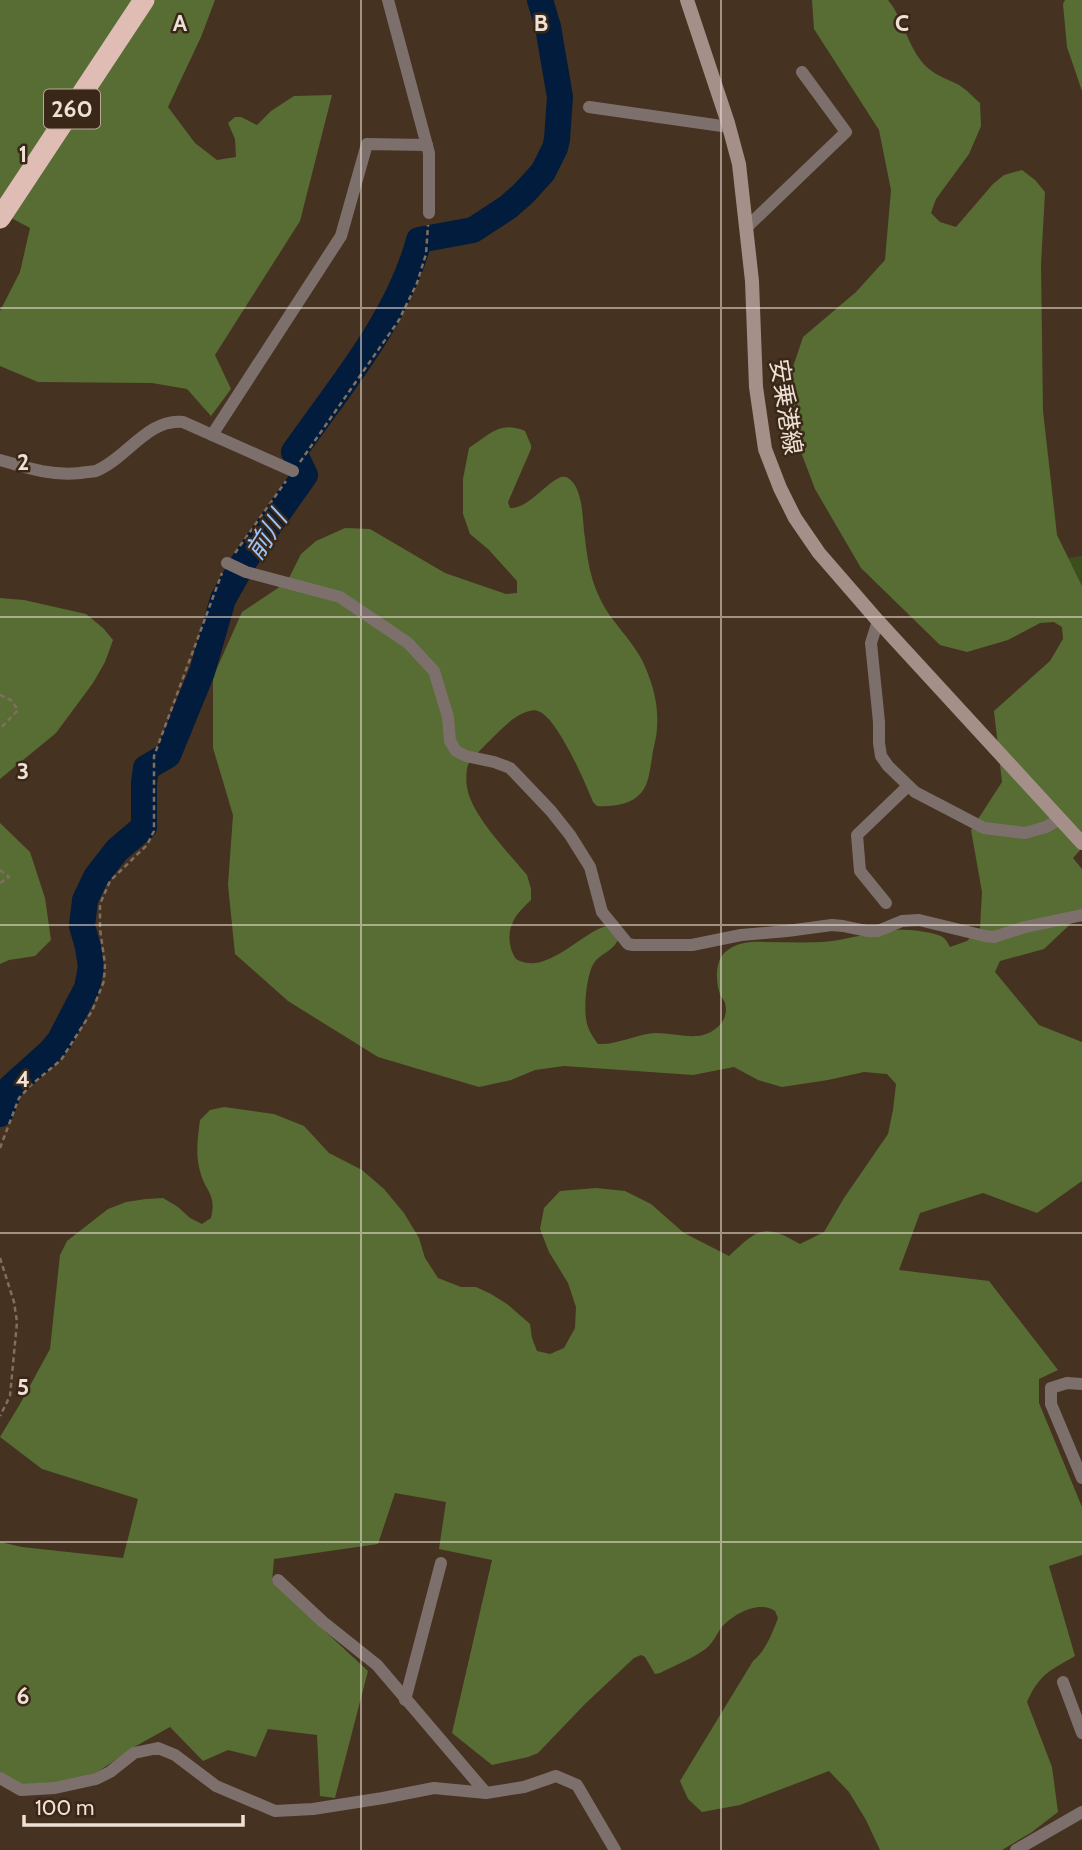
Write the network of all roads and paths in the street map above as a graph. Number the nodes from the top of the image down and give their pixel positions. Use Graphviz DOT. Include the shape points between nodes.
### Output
graph roads {
  1 [pos="144,0"];
  2 [pos="388,0"];
  3 [pos="687,0"];
  4 [pos="802,72"];
  5 [pos="589,107"];
  6 [pos="729,127"];
  7 [pos="427,145"];
  8 [pos="429,213"];
  9 [pos="0,218"];
  10 [pos="747,227"];
  11 [pos="212,435"];
  12 [pos="304,456"];
  13 [pos="0,460"];
  14 [pos="293,471"];
  15 [pos="236,567"];
  16 [pos="878,621"];
  17 [pos="0,695"];
  18 [pos="0,729"];
  19 [pos="908,786"];
  20 [pos="1060,819"];
  21 [pos="1082,843"];
  22 [pos="0,870"];
  23 [pos="0,883"];
  24 [pos="886,903"];
  25 [pos="1082,915"];
  26 [pos="0,1149"];
  27 [pos="0,1258"];
  28 [pos="1082,1384"];
  29 [pos="0,1416"];
  30 [pos="1082,1478"];
  31 [pos="441,1563"];
  32 [pos="278,1580"];
  33 [pos="1063,1682"];
  34 [pos="405,1700"];
  35 [pos="1082,1733"];
  36 [pos="0,1778"];
  37 [pos="486,1793"];
  38 [pos="1082,1811"];
  39 [pos="615,1850"];
  40 [pos="1016,1850"];
  1 -- 9 [label="highway, 260"];
  2 -- 7 [label="street"];
  3 -- 6 [label="main road, 安乗港線"];
  4 -- 10 [label="street" via="846,132"];
  5 -- 6 [label="street"];
  6 -- 10 [label="main road, 安乗港線"];
  7 -- 8 [label="street"];
  7 -- 11 [label="street" via="367,144 341,236"];
  8 -- 12 [label="path" via="426,254 399,320"];
  10 -- 16 [label="main road, 安乗港線" via="756,387 765,449 795,518"];
  11 -- 13 [label="street" via="183,422 166,422 94,471 36,471"];
  11 -- 14 [label="street"];
  14 -- 15 [label="path"];
  15 -- 25 [label="street" via="340,597 408,643 434,671 456,751 510,768 551,811 590,867 602,912 628,944 692,945 832,925 867,931 911,919 994,937"];
  15 -- 26 [label="path" via="218,579 154,756 154,831 147,845 110,881 100,904 104,981 92,1011 61,1060 19,1098"];
  16 -- 19 [label="street" via="871,643 881,756"];
  16 -- 20 [label="main road, 安乗港線"];
  17 -- 18 [label="path" via="18,710"];
  19 -- 20 [label="street" via="984,828 1025,833"];
  19 -- 24 [label="street" via="857,835 860,871"];
  20 -- 21 [label="main road, 安乗港線"];
  22 -- 23 [label="path" via="9,877"];
  27 -- 29 [label="path" via="17,1322 10,1396"];
  28 -- 30 [label="street" via="1051,1388 1051,1404"];
  31 -- 34 [label="street"];
  32 -- 34 [label="street" via="377,1665"];
  33 -- 35 [label="street"];
  34 -- 37 [label="street"];
  36 -- 37 [label="street" via="21,1790 55,1788 96,1779 134,1753 158,1748 216,1786 275,1811 434,1788"];
  37 -- 39 [label="street" via="556,1776 577,1785"];
  38 -- 40 [label="street"];
}
